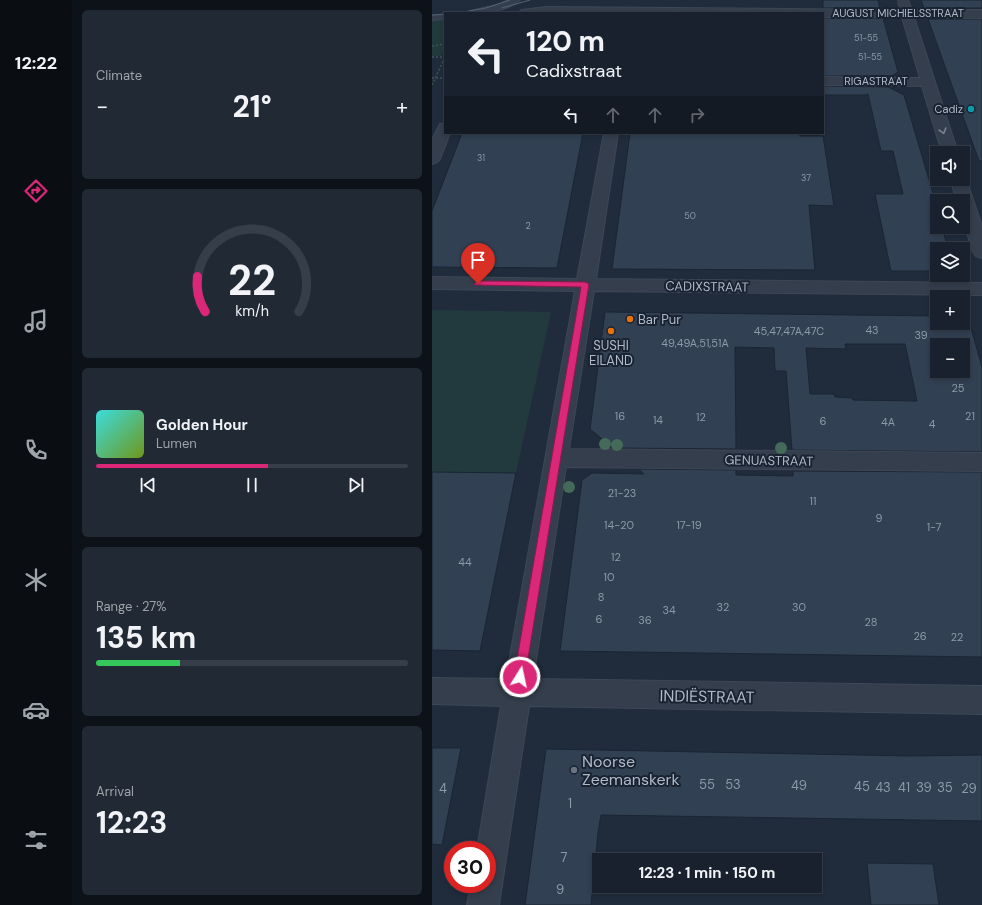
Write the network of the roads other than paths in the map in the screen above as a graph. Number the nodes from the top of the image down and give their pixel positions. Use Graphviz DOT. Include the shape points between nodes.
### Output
graph roads {
  1 [pos="516,0"];
  2 [pos="902,0"];
  3 [pos="632,8"];
  4 [pos="477,12"];
  5 [pos="532,12"];
  6 [pos="815,12"];
  7 [pos="824,12"];
  8 [pos="907,14"];
  9 [pos="982,14"];
  10 [pos="444,17"];
  11 [pos="432,18"];
  12 [pos="824,81"];
  13 [pos="929,82"];
  14 [pos="444,129"];
  15 [pos="610,134"];
  16 [pos="948,146"];
  17 [pos="432,159"];
  18 [pos="960,186"];
  19 [pos="982,252"];
  20 [pos="432,283"];
  21 [pos="585,284"];
  22 [pos="982,289"];
  23 [pos="556,458"];
  24 [pos="982,462"];
  25 [pos="432,691"];
  26 [pos="517,693"];
  27 [pos="982,700"];
  28 [pos="494,841"];
  29 [pos="485,893"];
  30 [pos="483,905"];
  1 -- 4 [label="lane"];
  2 -- 8 [label="street"];
  3 -- 5 [label="street, AUGUST MICHIELSSTRAAT"];
  3 -- 6 [label="street, AUGUST MICHIELSSTRAAT"];
  7 -- 8 [label="street, AUGUST MICHIELSSTRAAT"];
  8 -- 9 [label="street, AUGUST MICHIELSSTRAAT"];
  8 -- 13 [label="street"];
  10 -- 11 [label="lane"];
  12 -- 13 [label="street, RIGASTRAAT"];
  13 -- 16 [label="street, one-way"];
  14 -- 17 [label="street"];
  15 -- 21 [label="street"];
  18 -- 19 [label="street"];
  20 -- 21 [label="street, CADIXSTRAAT"];
  21 -- 22 [label="street, CADIXSTRAAT"];
  21 -- 23 [label="street"];
  23 -- 24 [label="street, GENUASTRAAT"];
  23 -- 26 [label="street"];
  25 -- 26 [label="street, INDIËSTRAAT"];
  26 -- 27 [label="street, INDIËSTRAAT"];
  26 -- 28 [label="street"];
  29 -- 30 [label="street"];
}
